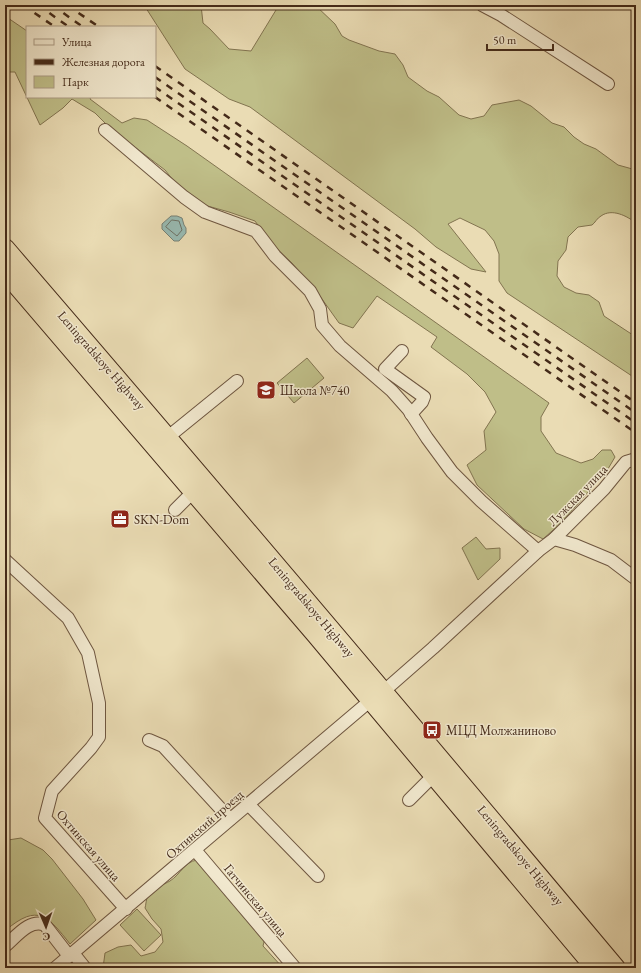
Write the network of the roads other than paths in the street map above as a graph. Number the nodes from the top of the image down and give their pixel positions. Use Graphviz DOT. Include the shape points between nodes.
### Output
graph roads {
  1 [pos="482,5"];
  2 [pos="608,84"];
  3 [pos="105,130"];
  4 [pos="5,248"];
  5 [pos="5,272"];
  6 [pos="402,351"];
  7 [pos="237,381"];
  8 [pos="411,414"];
  9 [pos="168,437"];
  10 [pos="636,459"];
  11 [pos="194,491"];
  12 [pos="175,510"];
  13 [pos="554,539"];
  14 [pos="538,552"];
  15 [pos="5,560"];
  16 [pos="636,580"];
  17 [pos="377,696"];
  18 [pos="150,740"];
  19 [pos="434,776"];
  20 [pos="409,800"];
  21 [pos="248,804"];
  22 [pos="230,819"];
  23 [pos="195,850"];
  24 [pos="318,876"];
  25 [pos="126,908"];
  26 [pos="5,946"];
  27 [pos="71,955"];
  28 [pos="55,968"];
  29 [pos="85,968"];
  30 [pos="295,968"];
  31 [pos="595,968"];
  32 [pos="616,968"];
  1 -- 2 [label="street"];
  3 -- 8 [label="street" via="205,212 256,231 275,256 310,291 320,309 322,325 346,351 392,391"];
  4 -- 9 [label="highway, Leningradskoye Highway"];
  5 -- 11 [label="highway, Leningradskoye Highway"];
  6 -- 8 [label="street" via="385,369 424,397"];
  7 -- 9 [label="street"];
  8 -- 14 [label="street" via="452,472"];
  9 -- 17 [label="highway, Leningradskoye Highway"];
  10 -- 13 [label="street, Лужская улица" via="626,462 604,489"];
  11 -- 12 [label="street"];
  11 -- 17 [label="highway, Leningradskoye Highway"];
  13 -- 14 [label="street, Охтинский проезд"];
  13 -- 16 [label="street, Лужская улица" via="611,560"];
  14 -- 17 [label="street, Охтинский проезд"];
  15 -- 25 [label="street, Охтинская улица" via="68,618 88,653 98,703 99,737 52,791 45,818"];
  17 -- 19 [label="highway, Leningradskoye Highway"];
  17 -- 21 [label="street, Охтинский проезд"];
  17 -- 32 [label="highway, Leningradskoye Highway"];
  18 -- 22 [label="street" via="163,746"];
  19 -- 20 [label="street"];
  19 -- 31 [label="highway, Leningradskoye Highway"];
  21 -- 22 [label="street, Охтинский проезд"];
  21 -- 24 [label="street"];
  22 -- 23 [label="street, Охтинский проезд"];
  23 -- 25 [label="street, Охтинский проезд"];
  23 -- 30 [label="street, Гатчинская улица"];
  25 -- 27 [label="street, Охтинский проезд"];
  26 -- 27 [label="street" via="28,926 41,923"];
  27 -- 28 [label="street, Охтинский проезд"];
  27 -- 29 [label="street"];
}
